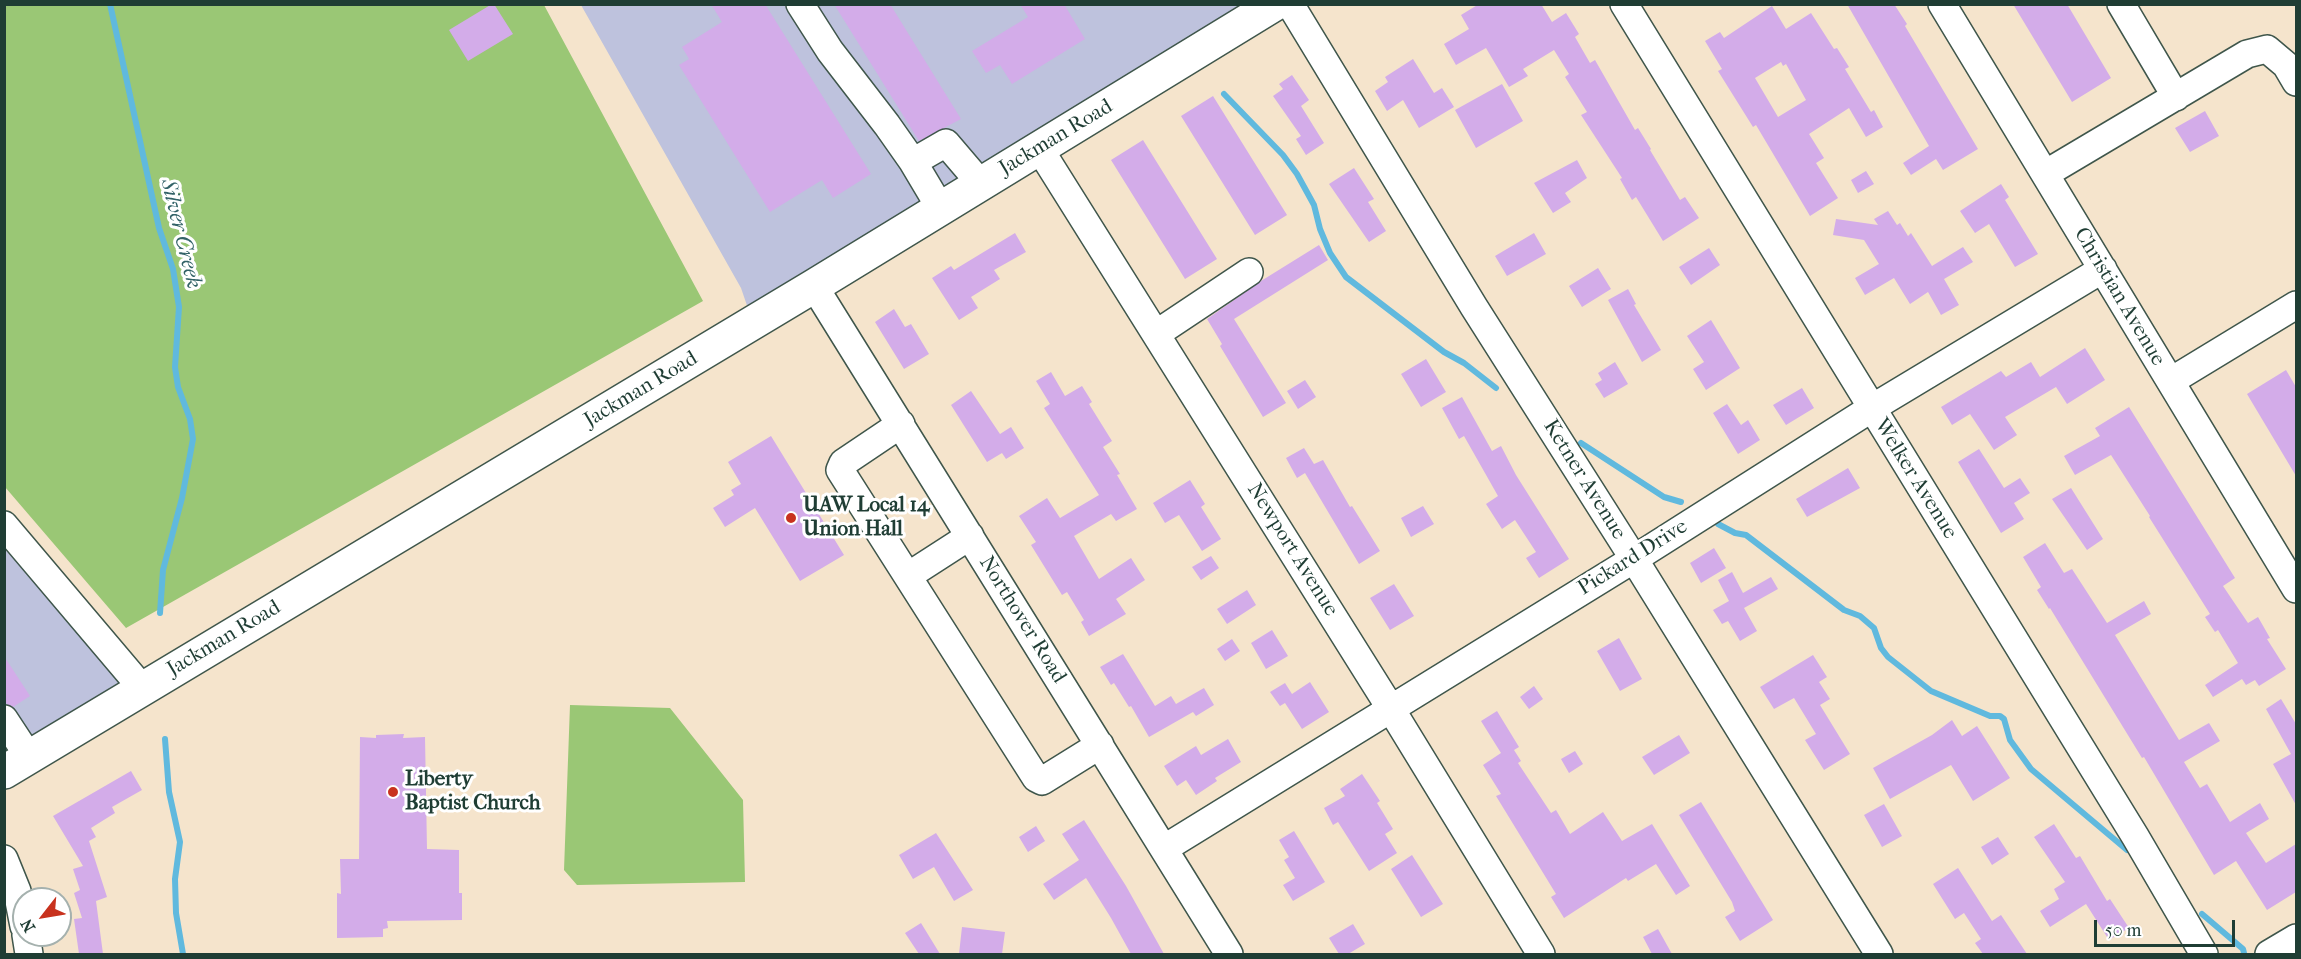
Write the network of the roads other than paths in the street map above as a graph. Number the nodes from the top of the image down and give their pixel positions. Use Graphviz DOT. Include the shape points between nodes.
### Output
graph roads {
  1 [pos="800,4"];
  2 [pos="1623,4"];
  3 [pos="1942,4"];
  4 [pos="2121,4"];
  5 [pos="1271,6"];
  6 [pos="2296,82"];
  7 [pos="2176,97"];
  8 [pos="1039,148"];
  9 [pos="913,162"];
  10 [pos="2045,174"];
  11 [pos="981,184"];
  12 [pos="941,208"];
  13 [pos="2103,269"];
  14 [pos="1249,272"];
  15 [pos="814,286"];
  16 [pos="2296,306"];
  17 [pos="1156,334"];
  18 [pos="2171,381"];
  19 [pos="1872,408"];
  20 [pos="901,424"];
  21 [pos="4,525"];
  22 [pos="970,536"];
  23 [pos="1634,558"];
  24 [pos="908,576"];
  25 [pos="2296,589"];
  26 [pos="142,688"];
  27 [pos="1391,709"];
  28 [pos="4,719"];
  29 [pos="1100,744"];
  30 [pos="16,764"];
  31 [pos="1165,848"];
  32 [pos="4,859"];
  33 [pos="14,887"];
  34 [pos="2296,938"];
  35 [pos="1229,954"];
  36 [pos="1541,954"];
  37 [pos="1879,954"];
  38 [pos="2204,954"];
  39 [pos="2269,954"];
  1 -- 9 [label="street"];
  2 -- 19 [label="street, Welker Avenue"];
  3 -- 10 [label="street, Christian Avenue"];
  4 -- 7 [label="street"];
  5 -- 8 [label="main road, Jackman Road"];
  5 -- 23 [label="street, Ketner Avenue" via="1474,308"];
  6 -- 7 [label="street" via="2286,65 2267,49 2247,54"];
  7 -- 10 [label="street"];
  8 -- 11 [label="main road, Jackman Road"];
  8 -- 17 [label="street, Newport Avenue"];
  9 -- 11 [label="street" via="946,143"];
  9 -- 12 [label="street"];
  10 -- 13 [label="street, Christian Avenue"];
  11 -- 12 [label="main road, Jackman Road"];
  12 -- 15 [label="main road, Jackman Road"];
  13 -- 18 [label="street, Christian Avenue"];
  13 -- 19 [label="street, Pickard Drive"];
  14 -- 17 [label="street"];
  15 -- 20 [label="street, Northover Road"];
  15 -- 26 [label="main road, Jackman Road"];
  16 -- 18 [label="street"];
  17 -- 27 [label="street, Newport Avenue"];
  18 -- 25 [label="street, Christian Avenue"];
  19 -- 23 [label="street, Pickard Drive"];
  19 -- 38 [label="street, Welker Avenue"];
  20 -- 22 [label="street, Northover Road"];
  20 -- 24 [label="street" via="843,463 840,470"];
  21 -- 26 [label="street"];
  22 -- 24 [label="street"];
  22 -- 29 [label="street, Northover Road"];
  23 -- 27 [label="street, Pickard Drive"];
  23 -- 37 [label="street, Ketner Avenue"];
  24 -- 29 [label="street" via="1036,778 1042,781"];
  26 -- 30 [label="main road, Jackman Road"];
  27 -- 31 [label="street, Pickard Drive"];
  27 -- 36 [label="street, Newport Avenue"];
  28 -- 30 [label="street"];
  29 -- 31 [label="street, Northover Road"];
  31 -- 35 [label="street, Northover Road"];
  32 -- 33 [label="street"];
  34 -- 39 [label="street"];
}
